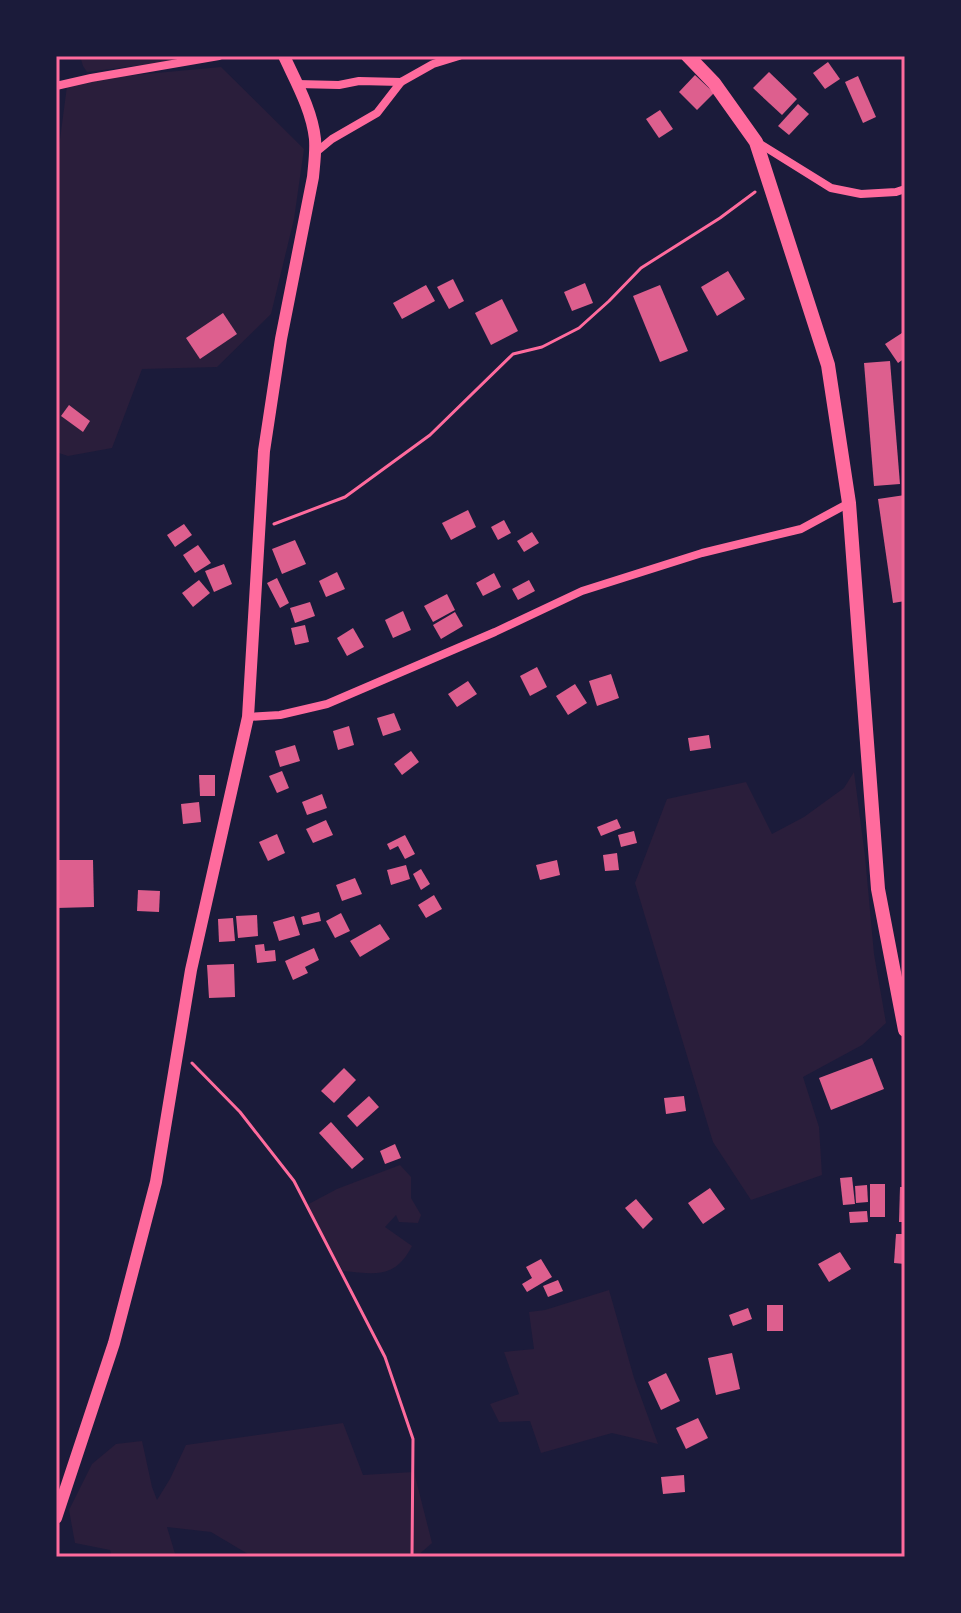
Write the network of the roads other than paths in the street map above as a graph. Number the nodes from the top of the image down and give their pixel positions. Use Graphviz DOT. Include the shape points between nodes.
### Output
graph roads {
  1 [pos="219,56"];
  2 [pos="284,56"];
  3 [pos="459,56"];
  4 [pos="688,56"];
  5 [pos="401,82"];
  6 [pos="297,84"];
  7 [pos="56,86"];
  8 [pos="756,142"];
  9 [pos="315,154"];
  10 [pos="905,189"];
  11 [pos="849,503"];
  12 [pos="248,717"];
  13 [pos="905,1030"];
  14 [pos="56,1518"];
  1 -- 7 [label="street"];
  2 -- 6 [label="street"];
  3 -- 5 [label="street"];
  4 -- 8 [label="main road"];
  5 -- 6 [label="street"];
  5 -- 9 [label="street" via="377,113"];
  6 -- 9 [label="street" via="315,137"];
  8 -- 10 [label="street" via="831,188 861,194"];
  8 -- 11 [label="main road" via="828,365"];
  9 -- 12 [label="street" via="264,451"];
  11 -- 12 [label="street" via="801,529 582,591 327,704"];
  11 -- 13 [label="main road" via="878,889"];
  12 -- 14 [label="street" via="191,970 152,1197 114,1343"];
}
